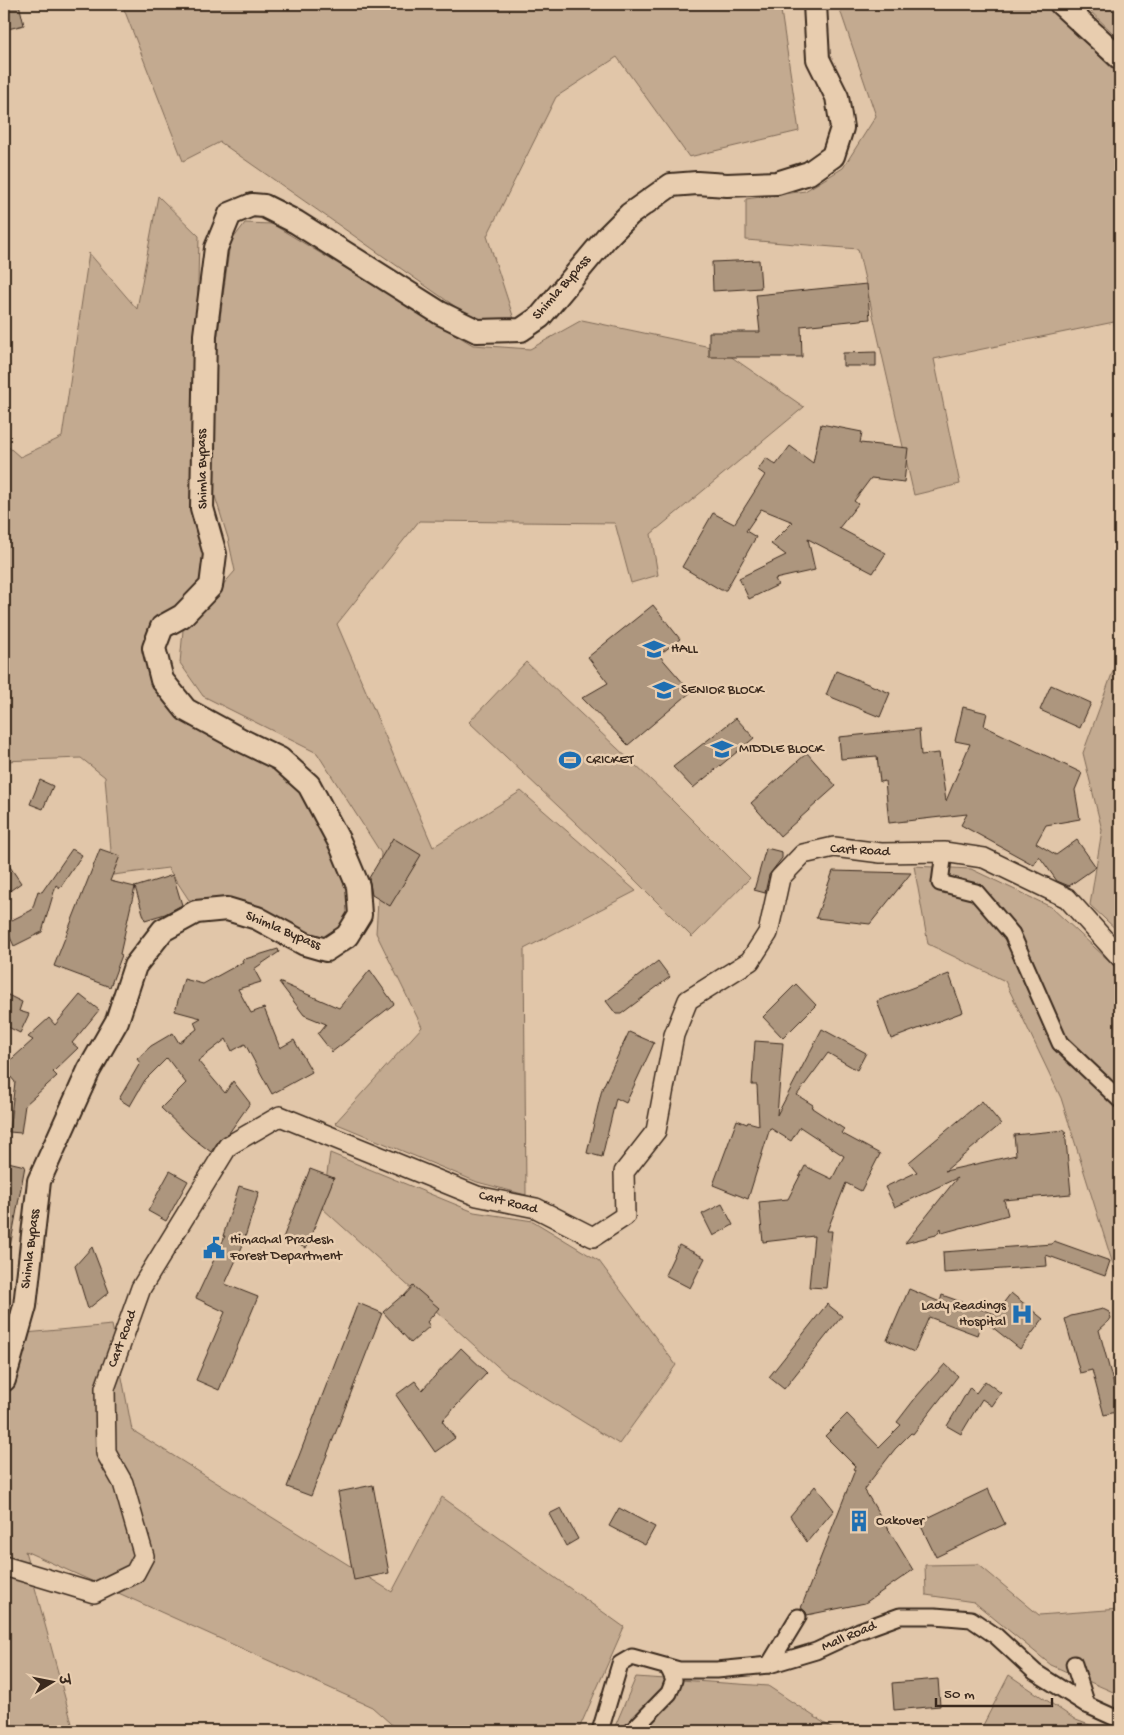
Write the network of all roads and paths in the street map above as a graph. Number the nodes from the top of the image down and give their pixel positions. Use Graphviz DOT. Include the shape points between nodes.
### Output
graph roads {
  1 [pos="815,4"];
  2 [pos="1061,4"];
  3 [pos="1120,58"];
  4 [pos="944,852"];
  5 [pos="1120,957"];
  6 [pos="1120,1100"];
  7 [pos="4,1380"];
  8 [pos="4,1566"];
  9 [pos="798,1617"];
  10 [pos="1074,1664"];
  11 [pos="770,1665"];
  12 [pos="668,1667"];
  13 [pos="1087,1705"];
  14 [pos="1120,1720"];
  15 [pos="600,1731"];
  16 [pos="632,1731"];
  1 -- 7 [label="highway, Shimla Bypass" via="818,59 837,97 842,128 833,156 809,173 777,183 671,185 630,214 540,317 520,330 477,331 440,313 296,222 264,206 252,205 230,214 216,248 205,335 202,508 215,554 211,586 182,616 162,627 154,648 162,680 186,710 280,759 309,785 340,843 358,886 360,915 347,936 326,950 305,944 257,918 227,909 196,912 162,930 135,966 116,1021 40,1181 25,1306"];
  2 -- 3 [label="highway"];
  4 -- 5 [label="main road, Cart Road" via="984,858 1067,898"];
  4 -- 6 [label="street" via="940,883 976,892 1012,934 1060,1042"];
  4 -- 8 [label="main road, Cart Road" via="881,853 834,847 803,854 780,878 768,933 750,961 688,1000 674,1036 656,1131 624,1172 625,1216 592,1237 536,1208 477,1196 280,1116 228,1146 141,1288 105,1388 106,1453 123,1483 144,1556 135,1573 94,1593"];
  9 -- 11 [label="street"];
  10 -- 13 [label="street"];
  11 -- 12 [label="street, Mall Road" via="717,1670"];
  11 -- 13 [label="street, Mall Road" via="816,1651 900,1616 971,1619 996,1636 1035,1672"];
  12 -- 15 [label="street, Mall Road" via="632,1657 620,1664"];
  12 -- 16 [label="street" via="674,1680 669,1693"];
  13 -- 14 [label="street, Mall Road"];
}
